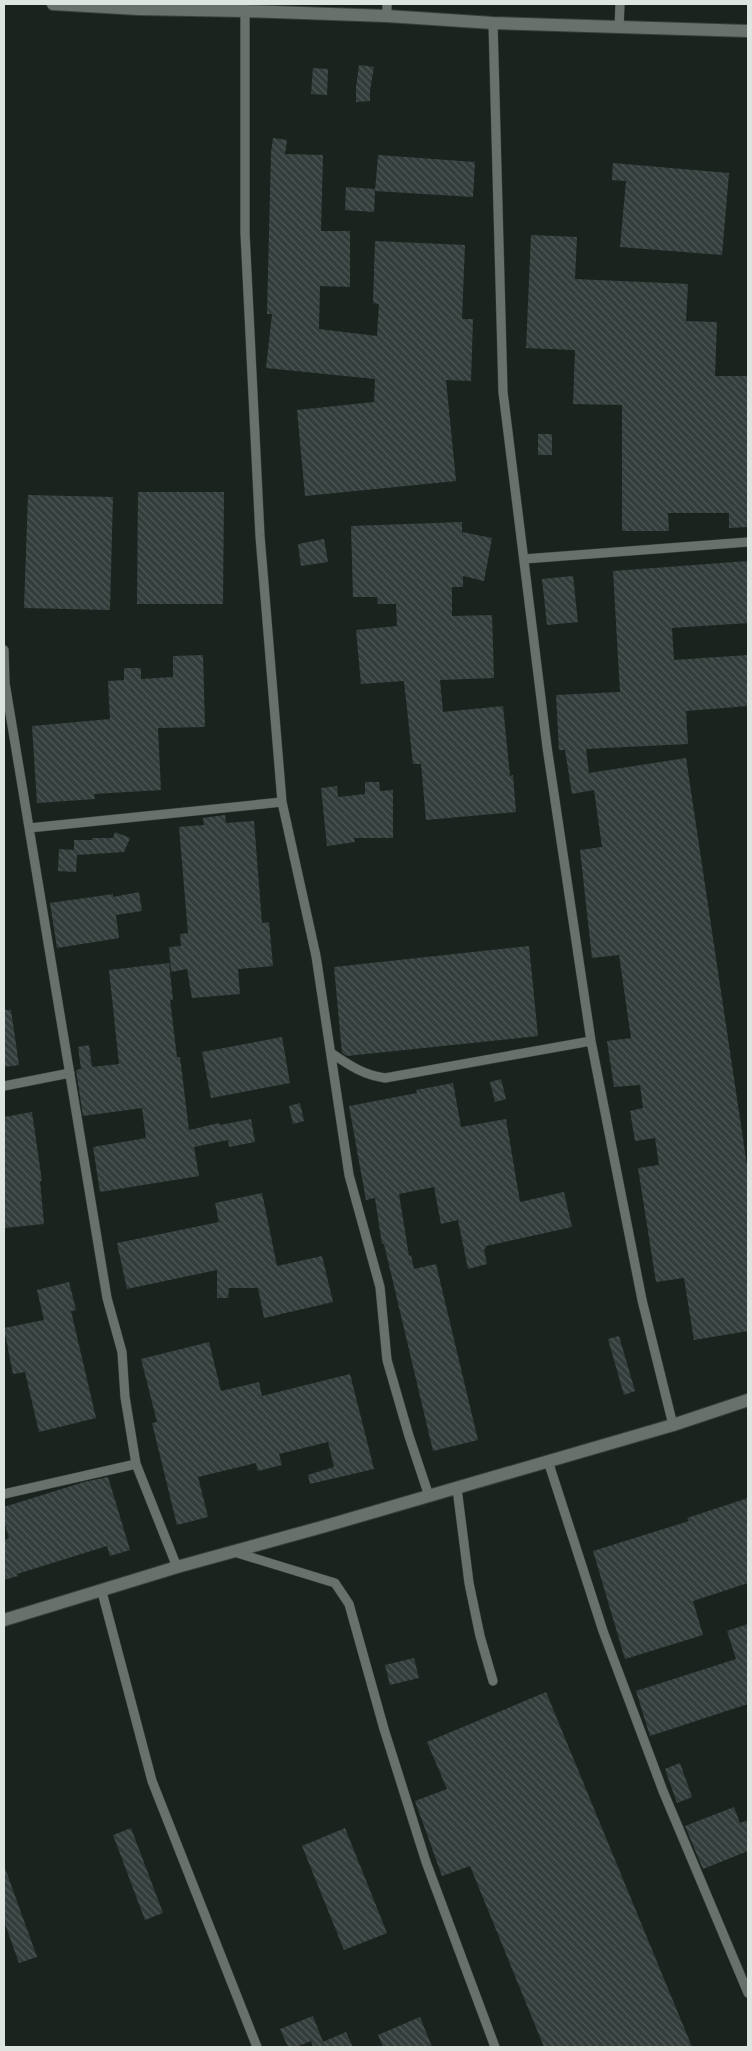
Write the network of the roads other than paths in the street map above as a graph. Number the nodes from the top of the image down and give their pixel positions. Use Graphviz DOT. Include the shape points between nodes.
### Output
graph roads {
  1 [pos="53,4"];
  2 [pos="620,4"];
  3 [pos="139,6"];
  4 [pos="387,10"];
  5 [pos="245,11"];
  6 [pos="493,23"];
  7 [pos="620,28"];
  8 [pos="748,31"];
  9 [pos="748,542"];
  10 [pos="524,558"];
  11 [pos="4,650"];
  12 [pos="282,802"];
  13 [pos="29,828"];
  14 [pos="591,1041"];
  15 [pos="331,1053"];
  16 [pos="70,1073"];
  17 [pos="4,1086"];
  18 [pos="748,1400"];
  19 [pos="673,1425"];
  20 [pos="548,1461"];
  21 [pos="136,1464"];
  22 [pos="458,1488"];
  23 [pos="4,1494"];
  24 [pos="429,1496"];
  25 [pos="234,1552"];
  26 [pos="177,1567"];
  27 [pos="102,1592"];
  28 [pos="4,1620"];
  29 [pos="493,1681"];
  30 [pos="748,1992"];
  31 [pos="257,2047"];
  32 [pos="495,2047"];
  1 -- 3 [label="street"];
  2 -- 7 [label="lane"];
  3 -- 5 [label="street"];
  4 -- 5 [label="street"];
  4 -- 6 [label="street"];
  5 -- 12 [label="lane" via="245,233 260,536"];
  6 -- 7 [label="street"];
  6 -- 10 [label="lane" via="503,392"];
  7 -- 8 [label="street"];
  9 -- 10 [label="lane"];
  10 -- 14 [label="lane"];
  11 -- 13 [label="lane" via="5,683"];
  12 -- 13 [label="lane"];
  12 -- 15 [label="lane" via="316,956"];
  13 -- 16 [label="lane"];
  14 -- 15 [label="lane" via="385,1078 358,1071"];
  14 -- 19 [label="lane" via="642,1300"];
  15 -- 24 [label="lane" via="349,1175 380,1287 387,1360"];
  16 -- 17 [label="lane"];
  16 -- 21 [label="lane" via="107,1298 122,1352 125,1398"];
  18 -- 19 [label="street"];
  19 -- 20 [label="street"];
  20 -- 22 [label="street"];
  20 -- 30 [label="lane" via="603,1631 663,1791"];
  21 -- 23 [label="lane"];
  21 -- 26 [label="lane"];
  22 -- 24 [label="street"];
  22 -- 29 [label="lane" via="469,1583"];
  24 -- 25 [label="street"];
  25 -- 26 [label="street"];
  25 -- 32 [label="lane" via="335,1583 349,1604 426,1862"];
  26 -- 27 [label="street"];
  27 -- 28 [label="street"];
  27 -- 31 [label="lane" via="152,1781"];
}
